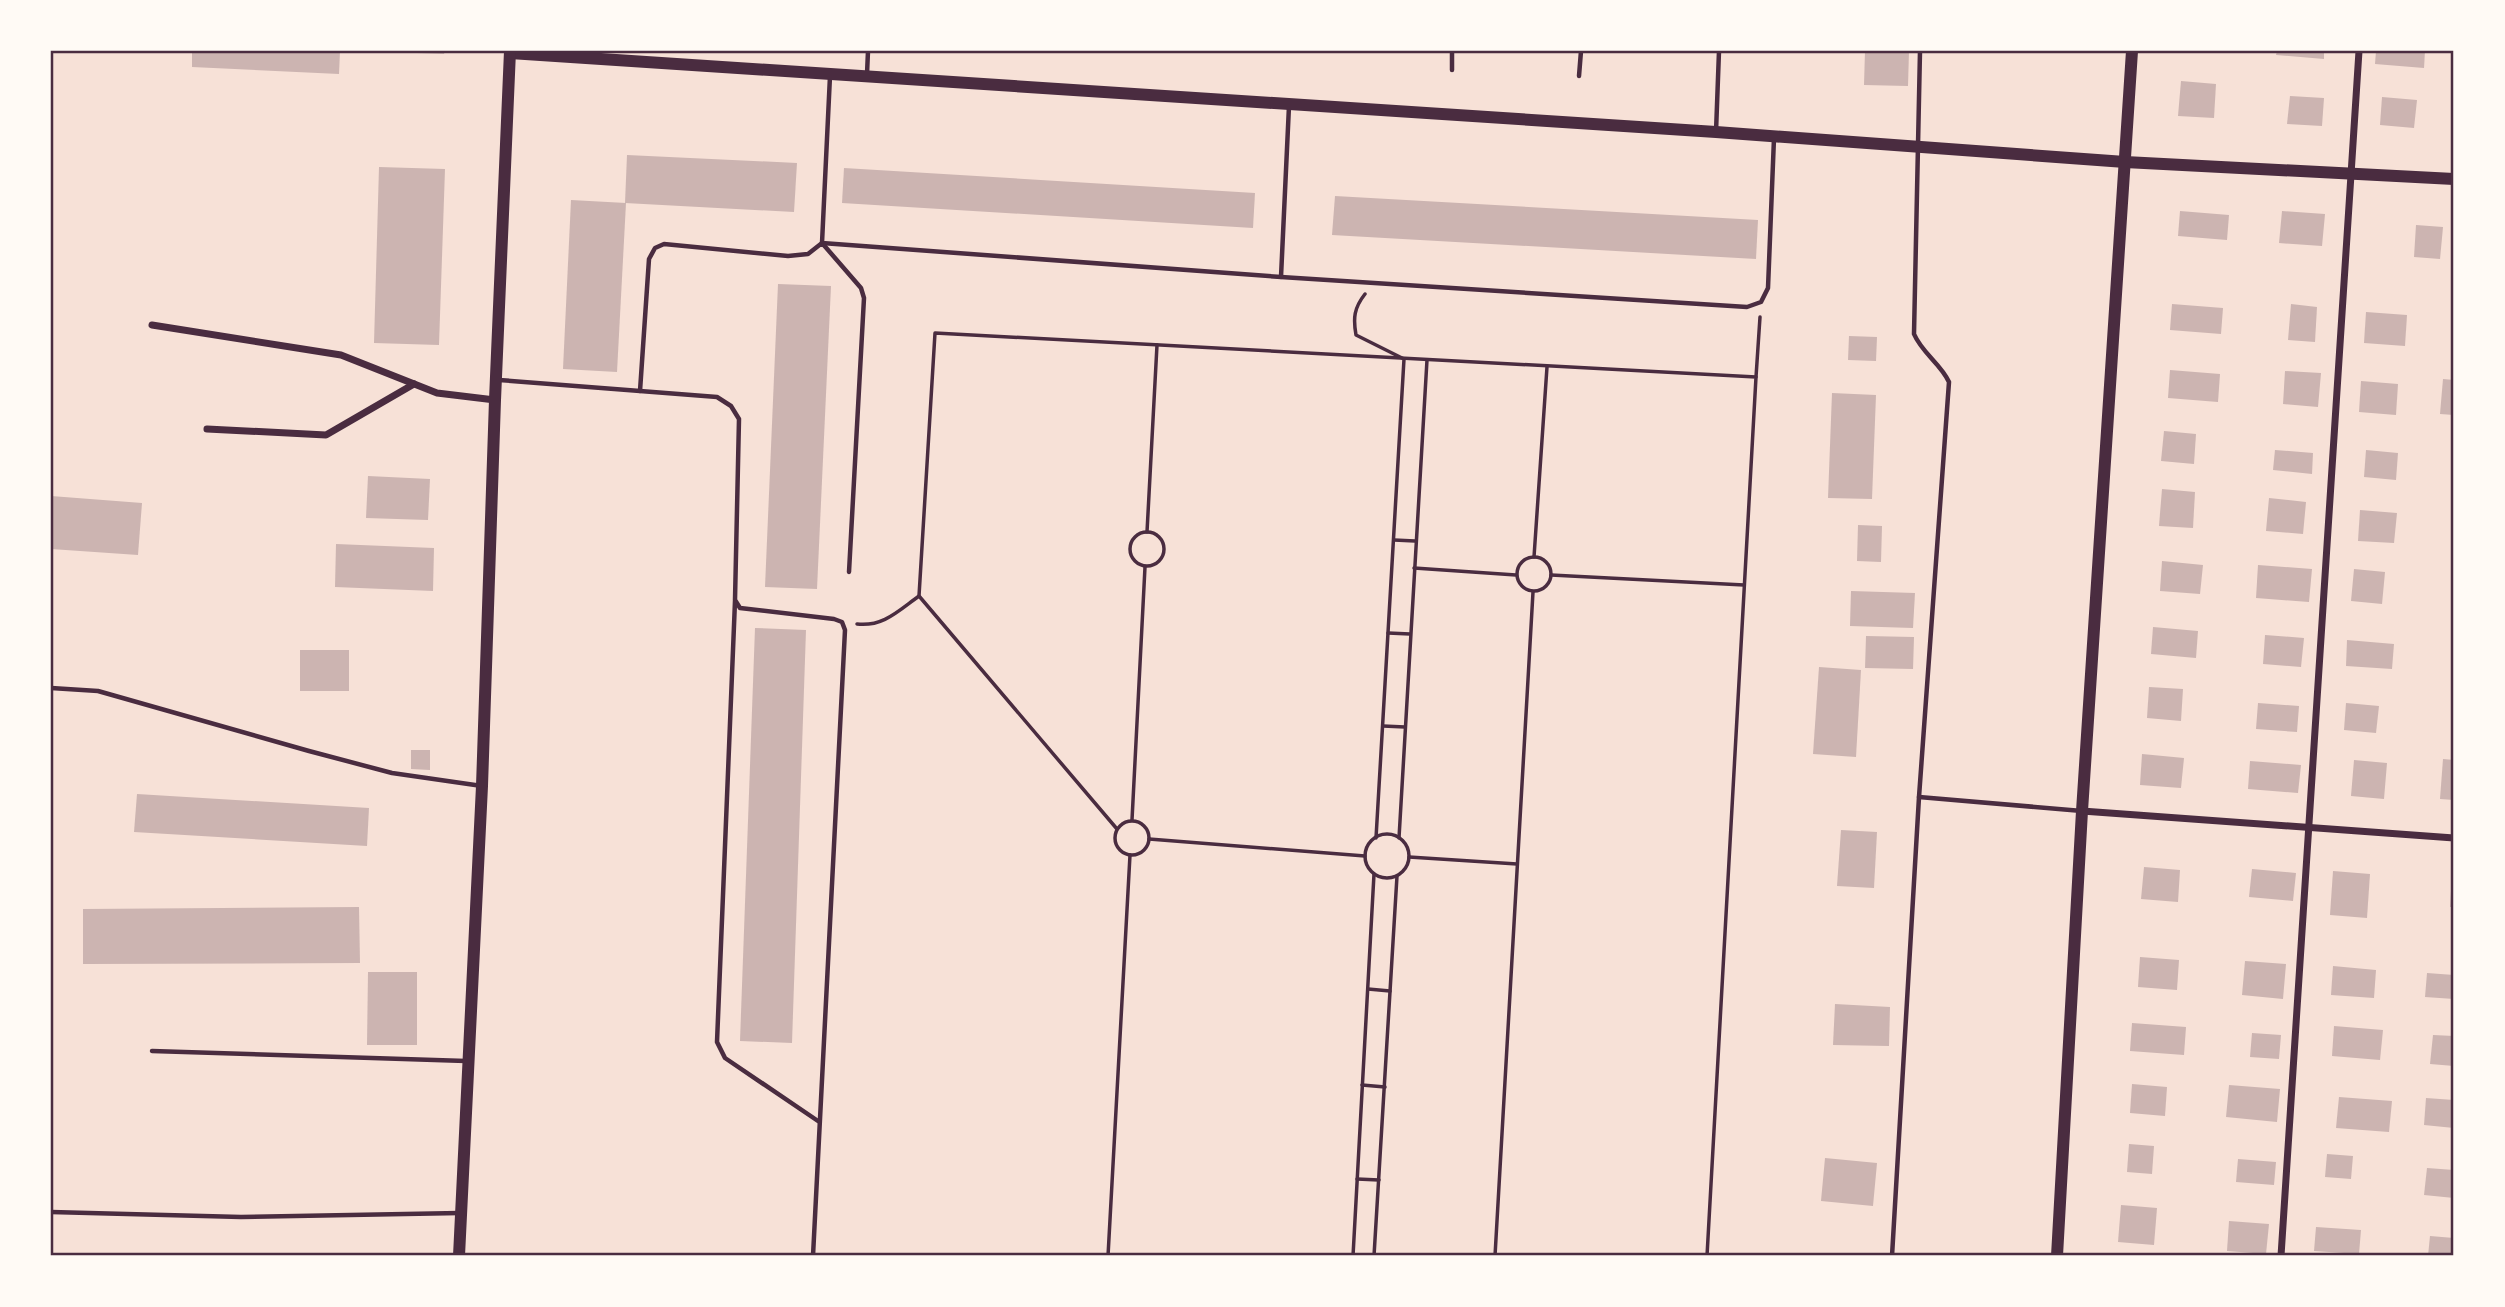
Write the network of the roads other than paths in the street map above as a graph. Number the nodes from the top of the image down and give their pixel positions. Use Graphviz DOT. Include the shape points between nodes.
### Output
graph roads {
  1 [pos="868,51"];
  2 [pos="1452,51"];
  3 [pos="1581,51"];
  4 [pos="1720,51"];
  5 [pos="1920,51"];
  6 [pos="2132,51"];
  7 [pos="2359,51"];
  8 [pos="510,52"];
  9 [pos="1452,70"];
  10 [pos="830,74"];
  11 [pos="867,75"];
  12 [pos="1579,76"];
  13 [pos="1290,104"];
  14 [pos="1716,132"];
  15 [pos="1774,137"];
  16 [pos="1916,148"];
  17 [pos="2124,162"];
  18 [pos="2352,174"];
  19 [pos="2454,179"];
  20 [pos="822,243"];
  21 [pos="1281,277"];
  22 [pos="152,325"];
  23 [pos="497,379"];
  24 [pos="414,384"];
  25 [pos="640,391"];
  26 [pos="495,400"];
  27 [pos="207,429"];
  28 [pos="849,572"];
  29 [pos="735,600"];
  30 [pos="51,688"];
  31 [pos="482,786"];
  32 [pos="1919,797"];
  33 [pos="2082,811"];
  34 [pos="2309,827"];
  35 [pos="2454,838"];
  36 [pos="152,1051"];
  37 [pos="468,1061"];
  38 [pos="819,1122"];
  39 [pos="51,1212"];
  40 [pos="461,1213"];
  41 [pos="459,1256"];
  42 [pos="813,1256"];
  43 [pos="1892,1256"];
  44 [pos="2057,1256"];
  45 [pos="2281,1256"];
  1 -- 11 [label="lane"];
  2 -- 9 [label="lane"];
  3 -- 12 [label="lane"];
  4 -- 14 [label="lane"];
  5 -- 16 [label="lane"];
  6 -- 17 [label="street"];
  7 -- 18 [label="street"];
  8 -- 10 [label="street"];
  8 -- 23 [label="street"];
  10 -- 11 [label="street"];
  10 -- 20 [label="lane"];
  11 -- 13 [label="street"];
  13 -- 14 [label="street"];
  13 -- 21 [label="lane"];
  14 -- 15 [label="street"];
  15 -- 16 [label="street"];
  15 -- 21 [label="lane" via="1768,288 1761,302 1747,307"];
  16 -- 17 [label="street"];
  16 -- 32 [label="lane" via="1914,334 1949,382"];
  17 -- 18 [label="street"];
  17 -- 33 [label="street"];
  18 -- 19 [label="street"];
  18 -- 34 [label="street"];
  20 -- 21 [label="lane"];
  20 -- 25 [label="lane" via="808,254 788,256 664,244 655,248 649,260"];
  20 -- 28 [label="lane" via="861,288 864,298"];
  22 -- 24 [label="street" via="341,355"];
  23 -- 25 [label="lane"];
  23 -- 26 [label="street"];
  24 -- 26 [label="street" via="437,393"];
  24 -- 27 [label="street" via="326,435"];
  25 -- 29 [label="lane" via="716,397 731,406 739,419"];
  26 -- 31 [label="street"];
  29 -- 38 [label="lane" via="717,1042 725,1058"];
  29 -- 38 [label="lane" via="740,608 750,610 834,619 842,622 845,630"];
  30 -- 31 [label="lane" via="98,691 393,773"];
  31 -- 37 [label="street"];
  32 -- 33 [label="lane"];
  32 -- 43 [label="lane"];
  33 -- 34 [label="street"];
  33 -- 44 [label="street"];
  34 -- 35 [label="street"];
  34 -- 45 [label="street"];
  36 -- 37 [label="lane"];
  37 -- 40 [label="street"];
  38 -- 42 [label="lane"];
  39 -- 40 [label="lane" via="241,1217"];
  40 -- 41 [label="street"];
}
